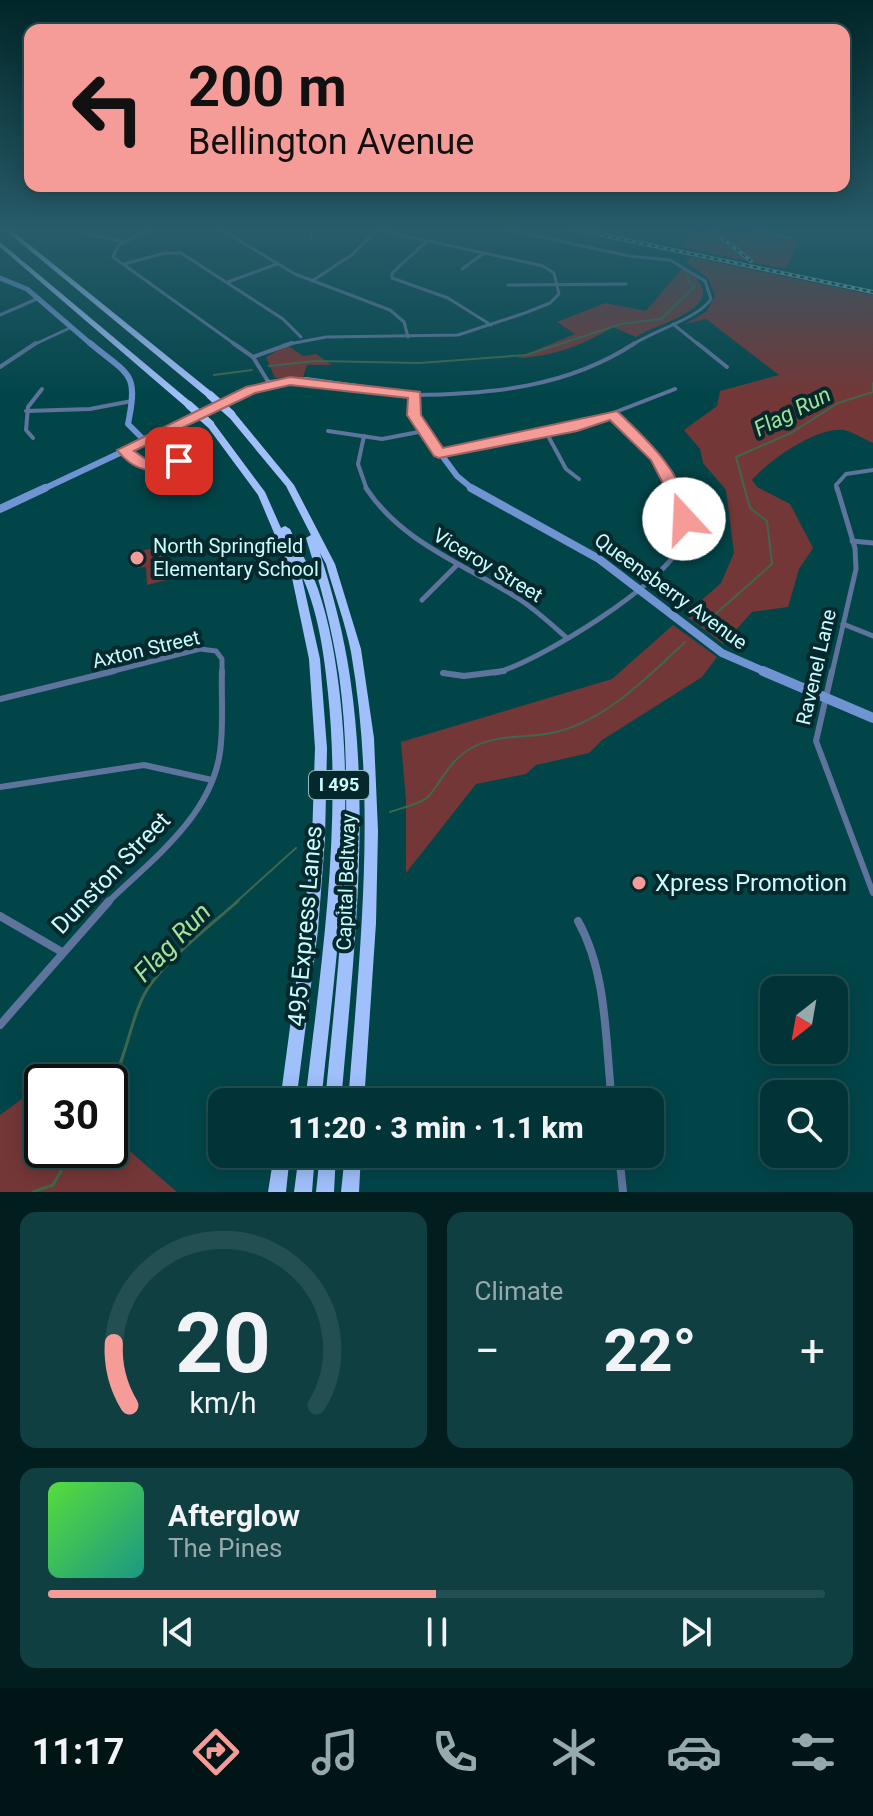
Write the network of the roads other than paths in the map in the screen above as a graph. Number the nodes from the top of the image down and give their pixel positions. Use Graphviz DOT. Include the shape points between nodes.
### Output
graph roads {
  1 [pos="19,285"];
  2 [pos="48,285"];
  3 [pos="75,285"];
  4 [pos="151,285"];
  5 [pos="231,285"];
  6 [pos="321,285"];
  7 [pos="411,285"];
  8 [pos="508,285"];
  9 [pos="558,285"];
  10 [pos="583,285"];
  11 [pos="706,285"];
  12 [pos="39,298"];
  13 [pos="0,315"];
  14 [pos="673,323"];
  15 [pos="491,325"];
  16 [pos="72,327"];
  17 [pos="301,337"];
  18 [pos="408,337"];
  19 [pos="253,357"];
  20 [pos="0,367"];
  21 [pos="727,367"];
  22 [pos="269,383"];
  23 [pos="42,389"];
  24 [pos="675,389"];
  25 [pos="415,395"];
  26 [pos="133,401"];
  27 [pos="26,411"];
  28 [pos="612,414"];
  29 [pos="328,431"];
  30 [pos="424,431"];
  31 [pos="546,432"];
  32 [pos="364,436"];
  33 [pos="33,438"];
  34 [pos="144,440"];
  35 [pos="124,450"];
  36 [pos="439,453"];
  37 [pos="203,466"];
  38 [pos="873,470"];
  39 [pos="579,479"];
  40 [pos="255,484"];
  41 [pos="294,493"];
  42 [pos="0,509"];
  43 [pos="852,541"];
  44 [pos="873,543"];
  45 [pos="456,566"];
  46 [pos="638,589"];
  47 [pos="422,600"];
  48 [pos="843,624"];
  49 [pos="873,636"];
  50 [pos="567,638"];
  51 [pos="443,673"];
  52 [pos="824,698"];
  53 [pos="0,699"];
  54 [pos="873,718"];
  55 [pos="212,780"];
  56 [pos="0,787"];
  57 [pos="873,893"];
  58 [pos="0,916"];
  59 [pos="578,921"];
  60 [pos="62,952"];
  61 [pos="0,1025"];
  62 [pos="290,1088"];
  63 [pos="314,1088"];
  64 [pos="334,1088"];
  65 [pos="357,1088"];
  66 [pos="610,1088"];
  67 [pos="280,1168"];
  68 [pos="306,1168"];
  69 [pos="327,1168"];
  70 [pos="352,1168"];
  71 [pos="620,1168"];
  72 [pos="277,1192"];
  73 [pos="303,1192"];
  74 [pos="325,1192"];
  75 [pos="350,1192"];
  76 [pos="623,1192"];
  1 -- 12 [label="street"];
  2 -- 40 [label="highway, Capital Beltway / I 495, bridge" via="210,424"];
  3 -- 41 [label="highway, Capital Beltway / I 495, bridge" via="231,414 267,452"];
  4 -- 19 [label="street"];
  5 -- 17 [label="street"];
  6 -- 18 [label="street" via="390,310 404,322"];
  7 -- 15 [label="street" via="448,298"];
  8 -- 9 [label="street"];
  9 -- 10 [label="street"];
  9 -- 15 [label="street" via="553,302"];
  11 -- 14 [label="street" via="711,299 697,315"];
  12 -- 13 [label="street"];
  12 -- 16 [label="street"];
  14 -- 21 [label="street"];
  14 -- 25 [label="street" via="603,362 558,379 498,391"];
  15 -- 18 [label="street" via="453,336"];
  16 -- 20 [label="street" via="40,340"];
  16 -- 26 [label="street" via="130,377"];
  17 -- 18 [label="street"];
  17 -- 19 [label="street"];
  19 -- 22 [label="street"];
  22 -- 25 [label="street" via="306,380"];
  22 -- 34 [label="street"];
  23 -- 27 [label="street"];
  24 -- 28 [label="street"];
  25 -- 30 [label="street, Queensberry Avenue" via="413,413"];
  26 -- 27 [label="street"];
  26 -- 34 [label="street" via="128,424"];
  27 -- 33 [label="street" via="26,430"];
  28 -- 31 [label="street"];
  28 -- 46 [label="street" via="657,457 684,519 675,557"];
  29 -- 32 [label="street"];
  30 -- 32 [label="street" via="391,439"];
  30 -- 36 [label="street, Queensberry Avenue"];
  31 -- 36 [label="street"];
  31 -- 39 [label="street" via="566,469"];
  32 -- 45 [label="street, Viceroy Street" via="357,462 373,495 412,537"];
  34 -- 35 [label="street"];
  35 -- 37 [label="street" via="148,467 195,455"];
  35 -- 42 [label="street"];
  36 -- 46 [label="street, Queensberry Avenue" via="481,496 580,548"];
  38 -- 43 [label="street, Ravenel Lane" via="846,474 836,485"];
  40 -- 62 [label="highway, Capital Beltway / I 495" via="296,578 313,651 319,714 317,859"];
  40 -- 63 [label="highway, 495 Express Lanes / I 495" via="301,561 317,609 334,699 338,843"];
  41 -- 64 [label="highway, 495 Express Lanes / I 495" via="315,548 343,655 353,734 353,868"];
  41 -- 65 [label="highway, Capital Beltway / I 495" via="331,568 346,613 366,719 372,835"];
  43 -- 44 [label="street"];
  43 -- 48 [label="street, Ravenel Lane" via="856,569"];
  45 -- 47 [label="street"];
  45 -- 50 [label="street, Viceroy Street" via="519,600"];
  46 -- 50 [label="street"];
  46 -- 52 [label="street, Queensberry Avenue" via="722,653"];
  48 -- 49 [label="street"];
  48 -- 52 [label="street, Ravenel Lane"];
  50 -- 51 [label="street" via="514,668 464,677"];
  52 -- 54 [label="street, Queensberry Avenue"];
  52 -- 57 [label="street, Ravenel Lane" via="818,749"];
  53 -- 55 [label="street, Axton Street" via="212,650 223,662 220,753"];
  55 -- 56 [label="street" via="144,765"];
  55 -- 60 [label="street, Dunston Street" via="181,832"];
  58 -- 60 [label="street"];
  59 -- 66 [label="street" via="594,958"];
  60 -- 61 [label="street, Dunston Street"];
  67 -- 72 [label="highway"];
  68 -- 73 [label="highway"];
  69 -- 74 [label="highway"];
  70 -- 75 [label="highway"];
  71 -- 76 [label="street"];
}
